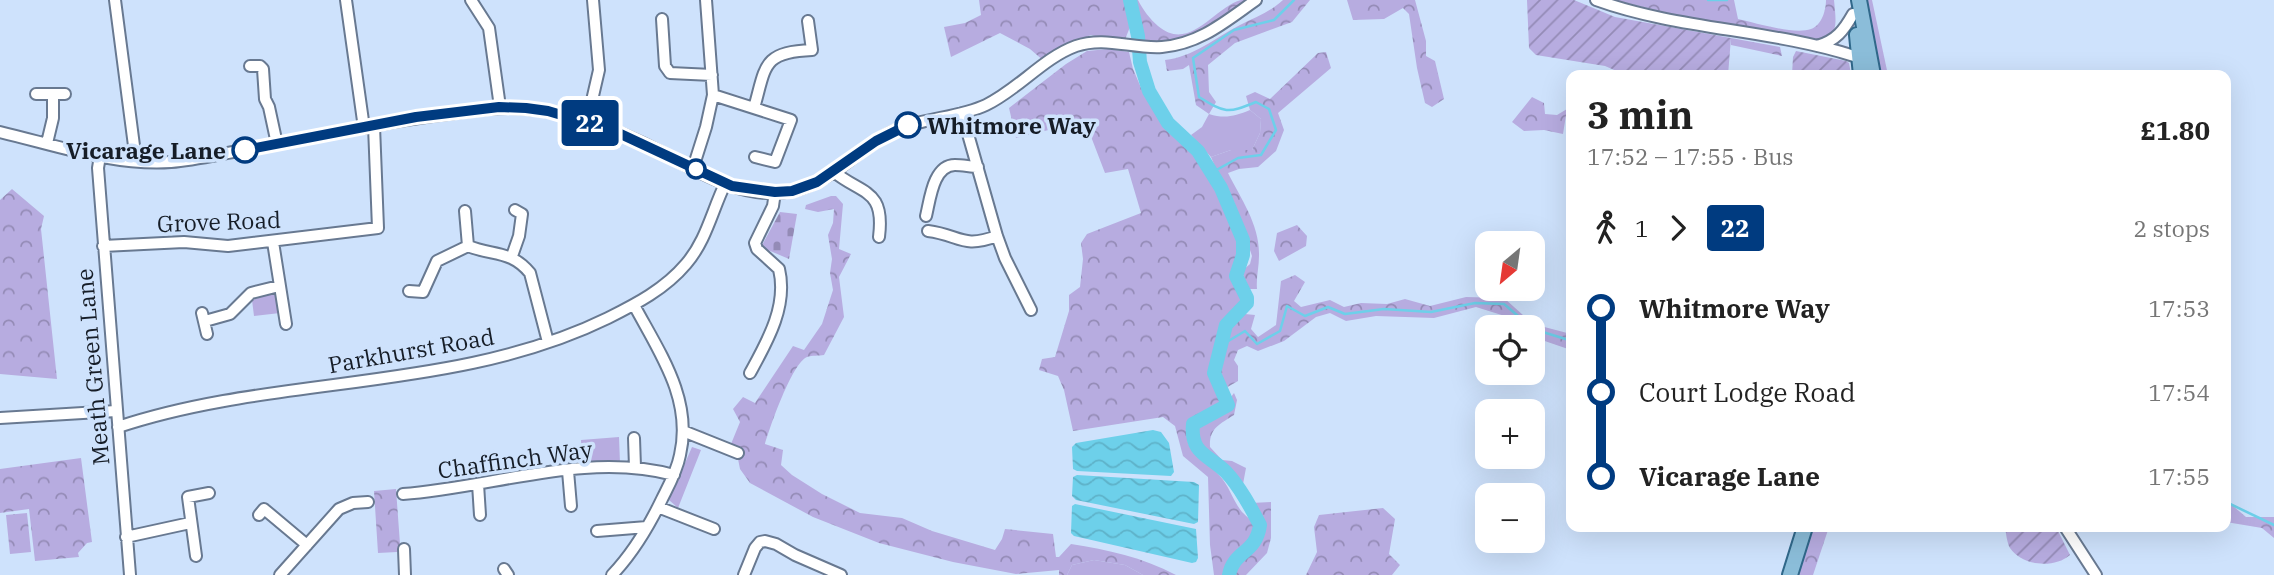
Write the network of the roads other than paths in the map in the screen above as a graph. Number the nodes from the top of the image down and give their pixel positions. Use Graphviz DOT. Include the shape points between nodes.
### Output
graph roads {
  1 [pos="116,0"];
  2 [pos="346,0"];
  3 [pos="471,0"];
  4 [pos="593,0"];
  5 [pos="706,0"];
  6 [pos="1256,0"];
  7 [pos="1596,0"];
  8 [pos="1854,5"];
  9 [pos="662,19"];
  10 [pos="808,20"];
  11 [pos="1817,46"];
  12 [pos="1862,50"];
  13 [pos="250,66"];
  14 [pos="1861,70"];
  15 [pos="1871,70"];
  16 [pos="712,75"];
  17 [pos="65,93"];
  18 [pos="36,94"];
  19 [pos="52,94"];
  20 [pos="713,95"];
  21 [pos="499,107"];
  22 [pos="754,108"];
  23 [pos="962,113"];
  24 [pos="587,122"];
  25 [pos="369,127"];
  26 [pos="0,132"];
  27 [pos="47,143"];
  28 [pos="277,144"];
  29 [pos="100,156"];
  30 [pos="755,157"];
  31 [pos="136,161"];
  32 [pos="978,167"];
  33 [pos="693,168"];
  34 [pos="834,172"];
  35 [pos="725,184"];
  36 [pos="775,192"];
  37 [pos="465,211"];
  38 [pos="522,212"];
  39 [pos="926,216"];
  40 [pos="928,231"];
  41 [pos="997,236"];
  42 [pos="879,237"];
  43 [pos="273,242"];
  44 [pos="103,246"];
  45 [pos="468,246"];
  46 [pos="512,256"];
  47 [pos="279,286"];
  48 [pos="409,290"];
  49 [pos="423,292"];
  50 [pos="428,304"];
  51 [pos="634,305"];
  52 [pos="1031,310"];
  53 [pos="286,324"];
  54 [pos="206,334"];
  55 [pos="548,342"];
  56 [pos="750,373"];
  57 [pos="116,411"];
  58 [pos="0,418"];
  59 [pos="118,427"];
  60 [pos="683,431"];
  61 [pos="634,438"];
  62 [pos="738,453"];
  63 [pos="635,467"];
  64 [pos="568,471"];
  65 [pos="674,475"];
  66 [pos="478,484"];
  67 [pos="209,493"];
  68 [pos="403,494"];
  69 [pos="369,501"];
  70 [pos="571,506"];
  71 [pos="658,507"];
  72 [pos="264,509"];
  73 [pos="480,515"];
  74 [pos="190,523"];
  75 [pos="647,527"];
  76 [pos="713,529"];
  77 [pos="597,531"];
  78 [pos="1803,532"];
  79 [pos="2069,532"];
  80 [pos="126,537"];
  81 [pos="307,545"];
  82 [pos="404,549"];
  83 [pos="196,555"];
  84 [pos="409,568"];
  85 [pos="618,573"];
  86 [pos="130,575"];
  87 [pos="280,575"];
  88 [pos="744,575"];
  89 [pos="841,575"];
  90 [pos="1790,575"];
  91 [pos="2095,575"];
  1 -- 31 [label="street"];
  2 -- 25 [label="street"];
  3 -- 21 [label="street" via="489,29"];
  4 -- 24 [label="street" via="599,70"];
  5 -- 16 [label="street"];
  6 -- 23 [label="street" via="1199,39 1160,47 1097,41 1060,53 1012,91"];
  7 -- 11 [label="street" via="1649,15"];
  8 -- 11 [label="street" via="1834,40"];
  8 -- 12 [label="main road"];
  9 -- 16 [label="street" via="665,66 670,73"];
  10 -- 22 [label="street" via="812,50 785,53 770,61"];
  11 -- 12 [label="street" via="1854,57"];
  12 -- 14 [label="main road"];
  12 -- 15 [label="main road"];
  13 -- 28 [label="street" via="263,69 265,99"];
  16 -- 20 [label="street"];
  17 -- 19 [label="street"];
  18 -- 19 [label="street"];
  19 -- 27 [label="street"];
  20 -- 22 [label="street"];
  20 -- 33 [label="street"];
  21 -- 24 [label="street" via="548,111"];
  21 -- 25 [label="street"];
  22 -- 30 [label="street" via="791,120 775,162"];
  23 -- 32 [label="street"];
  23 -- 34 [label="street" via="891,132"];
  24 -- 33 [label="street"];
  25 -- 28 [label="street"];
  25 -- 43 [label="street, Grove Road" via="378,228"];
  26 -- 27 [label="street"];
  27 -- 29 [label="street"];
  28 -- 31 [label="street" via="185,160"];
  29 -- 31 [label="street"];
  29 -- 44 [label="street, Meath Green Lane"];
  32 -- 39 [label="street" via="944,168 932,188"];
  32 -- 41 [label="street"];
  33 -- 35 [label="street"];
  34 -- 36 [label="street" via="792,191"];
  34 -- 42 [label="street" via="870,193 882,218"];
  35 -- 36 [label="street"];
  35 -- 51 [label="street, Parkhurst Road" via="694,253 673,278"];
  36 -- 56 [label="street" via="755,243 779,269 777,318"];
  37 -- 45 [label="street"];
  38 -- 46 [label="street"];
  40 -- 41 [label="street" via="974,243"];
  41 -- 52 [label="street"];
  43 -- 44 [label="street, Grove Road"];
  43 -- 47 [label="street"];
  44 -- 57 [label="street, Meath Green Lane"];
  45 -- 46 [label="street"];
  45 -- 49 [label="street" via="437,261"];
  46 -- 55 [label="street" via="530,274"];
  47 -- 53 [label="street"];
  47 -- 54 [label="street" via="251,293 230,314 203,317"];
  48 -- 49 [label="street"];
  49 -- 50 [label="street"];
  51 -- 55 [label="street, Parkhurst Road"];
  51 -- 60 [label="street" via="667,365"];
  55 -- 59 [label="street, Parkhurst Road" via="450,368 244,397"];
  57 -- 58 [label="street"];
  57 -- 59 [label="street, Meath Green Lane"];
  59 -- 80 [label="street, Meath Green Lane"];
  60 -- 62 [label="street"];
  60 -- 65 [label="street"];
  61 -- 63 [label="street"];
  63 -- 64 [label="street, Chaffinch Way"];
  63 -- 65 [label="street, Chaffinch Way"];
  64 -- 66 [label="street, Chaffinch Way"];
  64 -- 70 [label="street"];
  65 -- 71 [label="street"];
  66 -- 68 [label="street, Chaffinch Way"];
  66 -- 73 [label="street"];
  67 -- 74 [label="street" via="188,497"];
  69 -- 81 [label="street" via="339,509"];
  71 -- 75 [label="street"];
  71 -- 76 [label="street"];
  72 -- 81 [label="street"];
  74 -- 80 [label="street"];
  74 -- 83 [label="street"];
  75 -- 77 [label="street"];
  75 -- 85 [label="street"];
  78 -- 90 [label="main road"];
  79 -- 91 [label="street"];
  80 -- 86 [label="street, Meath Green Lane"];
  81 -- 87 [label="street"];
  82 -- 84 [label="street"];
  88 -- 89 [label="street" via="755,548 765,541"];
}
